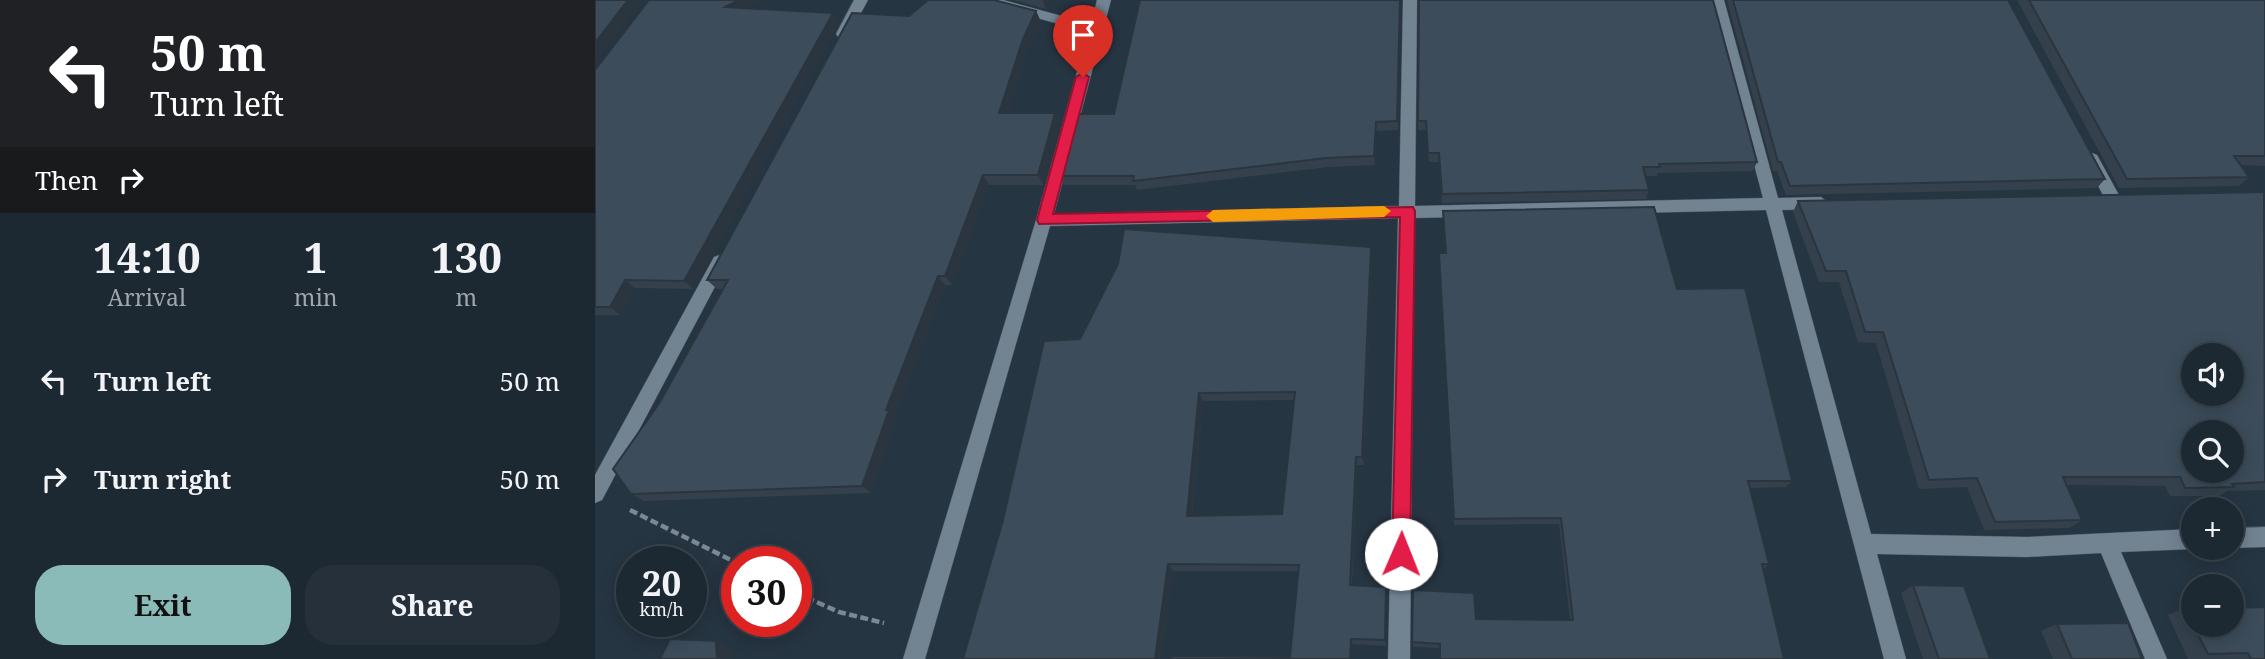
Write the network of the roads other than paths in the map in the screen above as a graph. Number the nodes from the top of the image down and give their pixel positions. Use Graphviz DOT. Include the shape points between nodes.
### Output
graph roads {
  1 [pos="862,0"];
  2 [pos="987,0"];
  3 [pos="1104,0"];
  4 [pos="1411,0"];
  5 [pos="1717,0"];
  6 [pos="1096,30"];
  7 [pos="835,49"];
  8 [pos="2086,147"];
  9 [pos="2112,197"];
  10 [pos="1840,202"];
  11 [pos="1772,204"];
  12 [pos="1408,211"];
  13 [pos="1044,220"];
  14 [pos="730,244"];
  15 [pos="596,492"];
  16 [pos="2265,537"];
  17 [pos="2244,538"];
  18 [pos="2181,539"];
  19 [pos="2106,542"];
  20 [pos="1865,544"];
  21 [pos="914,659"];
  22 [pos="1399,659"];
  23 [pos="1895,659"];
  24 [pos="2156,659"];
  1 -- 7 [label="street"];
  2 -- 6 [label="street"];
  3 -- 6 [label="street"];
  4 -- 12 [label="street"];
  5 -- 11 [label="street"];
  6 -- 13 [label="street"];
  8 -- 9 [label="street"];
  10 -- 11 [label="street"];
  11 -- 12 [label="street"];
  11 -- 20 [label="street"];
  12 -- 13 [label="street"];
  12 -- 22 [label="street"];
  13 -- 21 [label="street"];
  14 -- 15 [label="street"];
  16 -- 17 [label="street"];
  18 -- 19 [label="street"];
  19 -- 20 [label="street" via="2027,547"];
  19 -- 24 [label="street"];
  20 -- 23 [label="street"];
}
